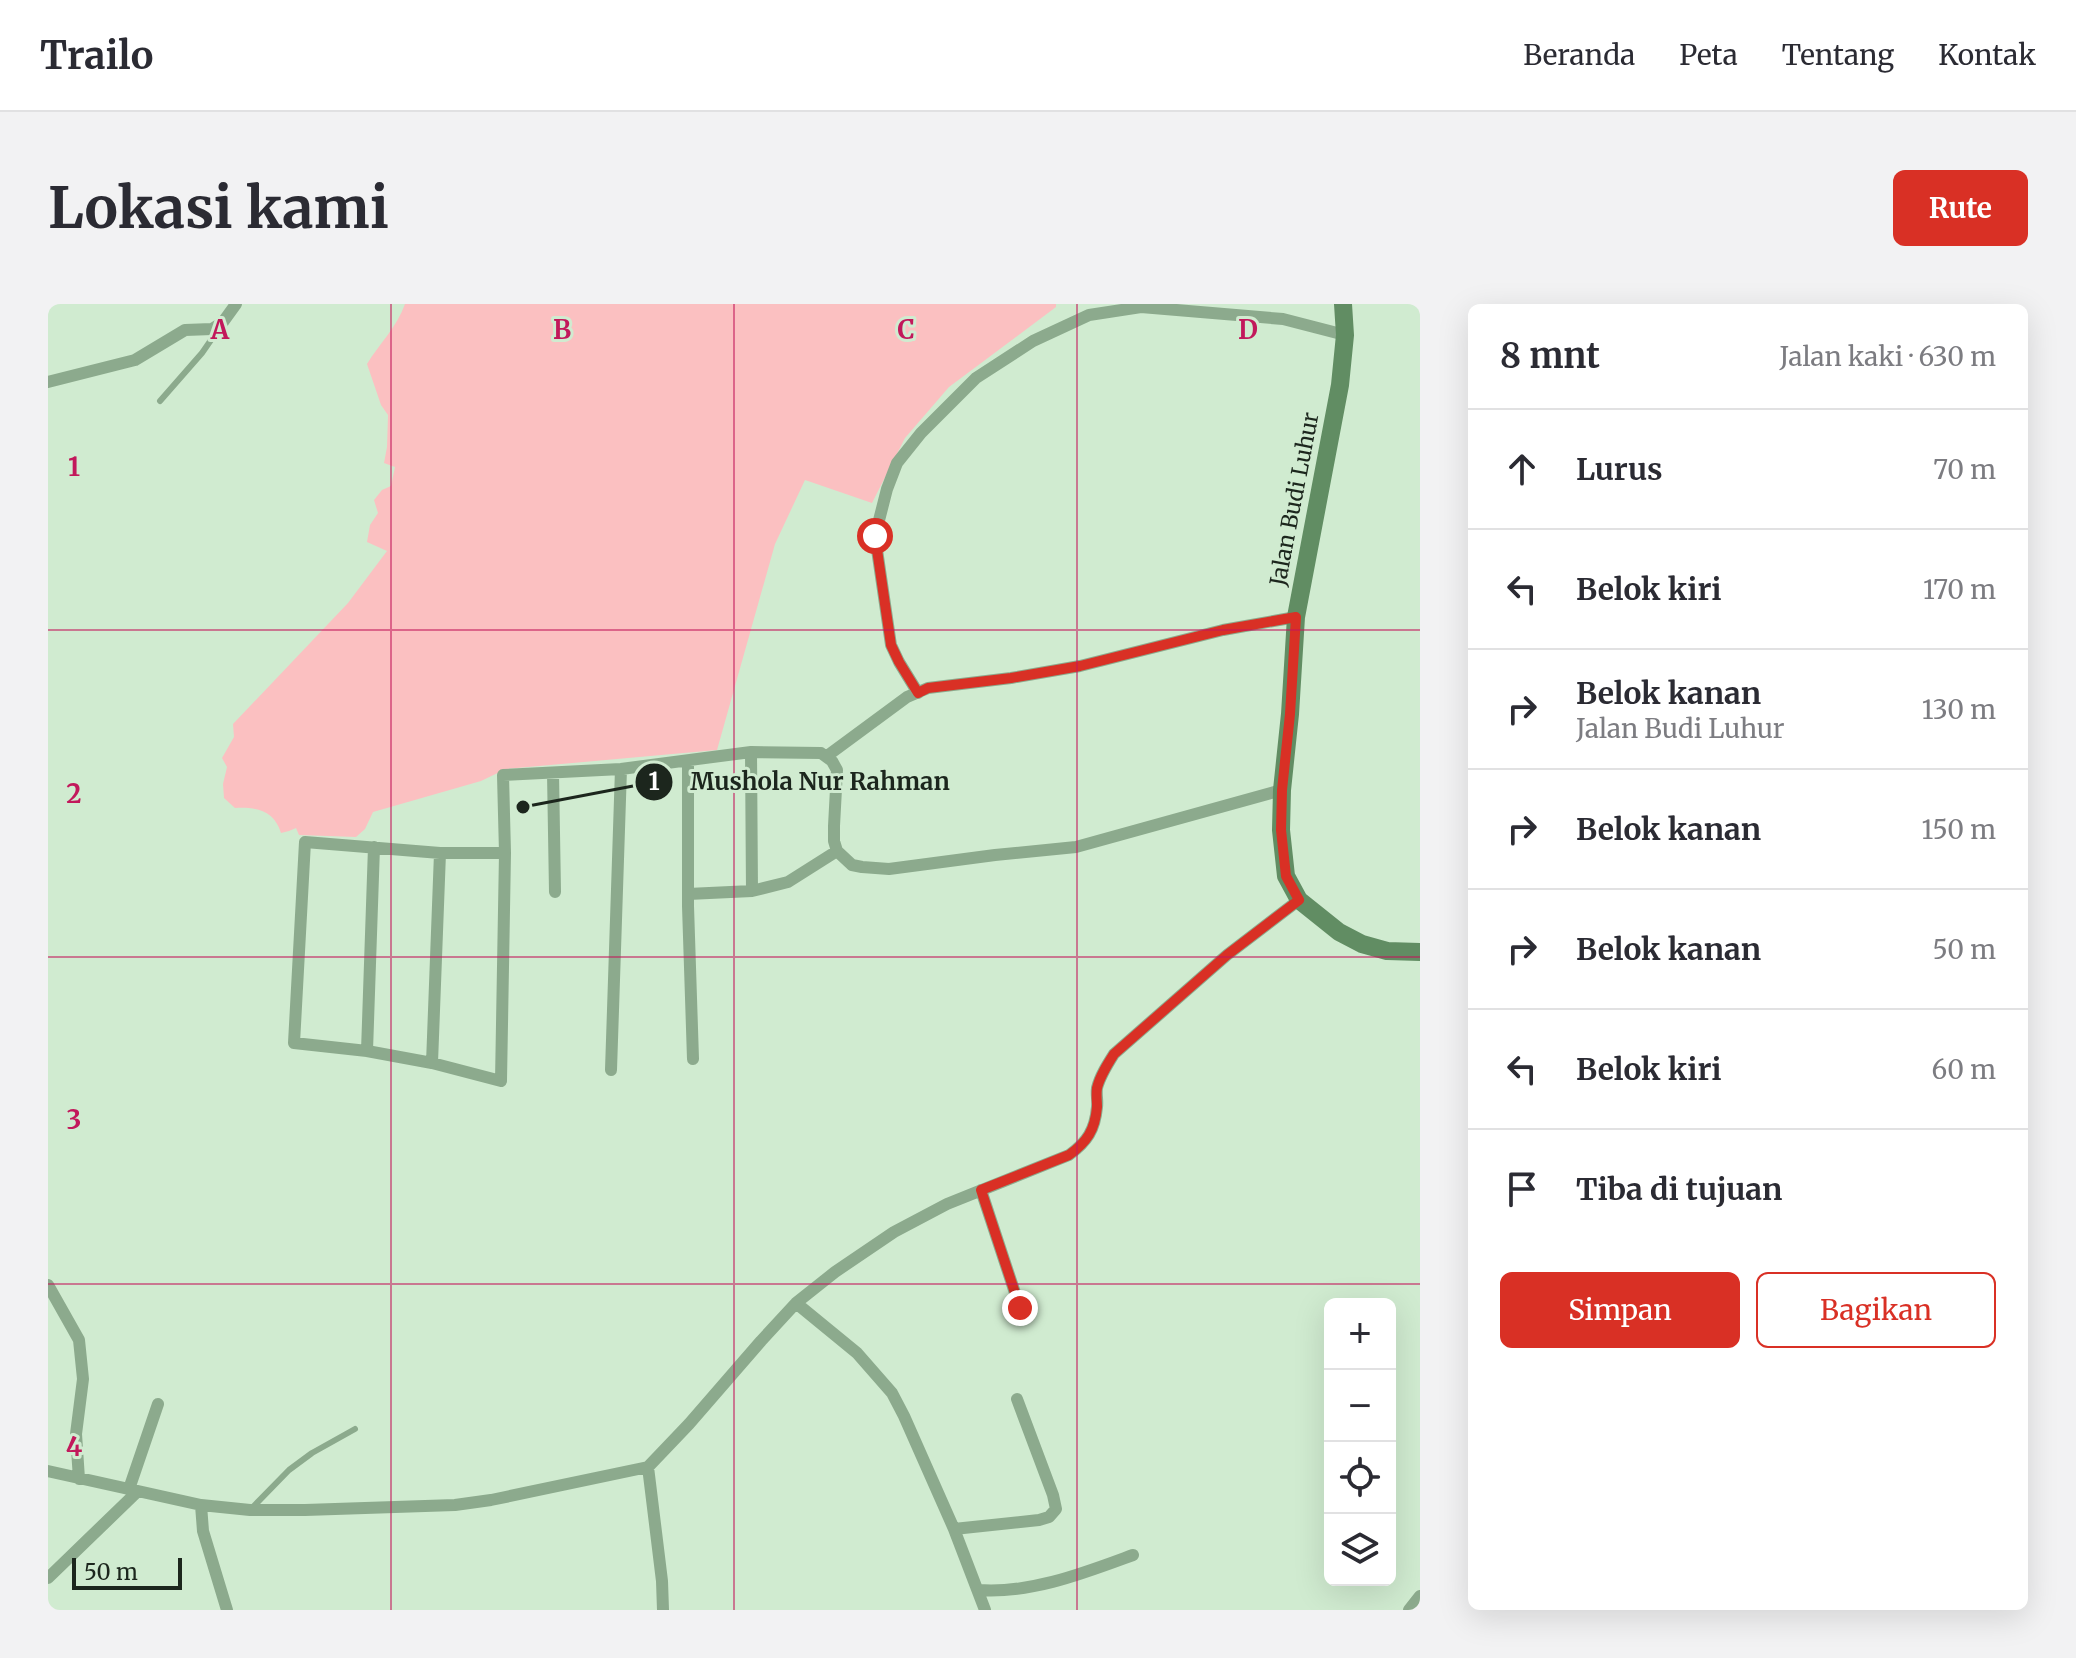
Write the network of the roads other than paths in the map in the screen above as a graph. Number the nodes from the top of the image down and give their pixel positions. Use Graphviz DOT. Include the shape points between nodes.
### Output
graph roads {
  1 [pos="236,304"];
  2 [pos="1343,304"];
  3 [pos="212,329"];
  4 [pos="1345,335"];
  5 [pos="48,382"];
  6 [pos="160,401"];
  7 [pos="1296,617"];
  8 [pos="918,693"];
  9 [pos="751,752"];
  10 [pos="827,756"];
  11 [pos="688,761"];
  12 [pos="621,769"];
  13 [pos="553,773"];
  14 [pos="1282,790"];
  15 [pos="374,847"];
  16 [pos="837,851"];
  17 [pos="440,853"];
  18 [pos="505,853"];
  19 [pos="752,891"];
  20 [pos="555,892"];
  21 [pos="688,894"];
  22 [pos="1299,900"];
  23 [pos="1420,952"];
  24 [pos="367,1051"];
  25 [pos="693,1059"];
  26 [pos="432,1063"];
  27 [pos="611,1070"];
  28 [pos="981,1190"];
  29 [pos="48,1285"];
  30 [pos="796,1303"];
  31 [pos="1020,1308"];
  32 [pos="1017,1399"];
  33 [pos="158,1404"];
  34 [pos="355,1429"];
  35 [pos="648,1467"];
  36 [pos="48,1471"];
  37 [pos="79,1479"];
  38 [pos="134,1490"];
  39 [pos="201,1505"];
  40 [pos="250,1510"];
  41 [pos="954,1529"];
  42 [pos="1133,1555"];
  43 [pos="48,1578"];
  44 [pos="978,1590"];
  45 [pos="1420,1596"];
  46 [pos="227,1610"];
  47 [pos="663,1610"];
  48 [pos="985,1610"];
  49 [pos="1409,1610"];
  1 -- 3 [label="street"];
  2 -- 4 [label="main road, Jalan Budi Luhur"];
  3 -- 5 [label="street" via="185,330 135,360"];
  3 -- 6 [label="lane" via="202,353"];
  4 -- 7 [label="main road, Jalan Budi Luhur"];
  4 -- 8 [label="street" via="1283,319 1141,307 1089,315 1033,341 976,378 897,463 875,536 891,645"];
  7 -- 8 [label="street" via="1080,666"];
  7 -- 14 [label="main road, Jalan Budi Luhur"];
  8 -- 10 [label="street"];
  9 -- 10 [label="street"];
  9 -- 11 [label="street"];
  9 -- 19 [label="street"];
  10 -- 16 [label="street" via="837,770"];
  11 -- 12 [label="street"];
  11 -- 21 [label="street"];
  12 -- 13 [label="street"];
  12 -- 27 [label="street"];
  13 -- 18 [label="street" via="503,775"];
  13 -- 20 [label="street"];
  14 -- 16 [label="street" via="1076,847 889,869 852,865"];
  14 -- 22 [label="main road, Jalan Budi Luhur" via="1286,876"];
  15 -- 17 [label="street"];
  15 -- 24 [label="street"];
  15 -- 24 [label="street" via="305,842 294,1043"];
  16 -- 19 [label="street" via="788,882"];
  17 -- 18 [label="street"];
  17 -- 26 [label="street"];
  18 -- 26 [label="street" via="501,1081"];
  19 -- 21 [label="street"];
  21 -- 25 [label="street"];
  22 -- 23 [label="main road, Jalan Budi Luhur" via="1362,944"];
  22 -- 28 [label="street" via="1114,1054 1097,1090 1088,1139 1080,1147"];
  24 -- 26 [label="street"];
  28 -- 30 [label="street" via="894,1232"];
  28 -- 31 [label="street"];
  29 -- 37 [label="street" via="79,1340"];
  30 -- 35 [label="street"];
  30 -- 41 [label="street" via="857,1353 892,1393"];
  32 -- 41 [label="street" via="1056,1509 1039,1520"];
  33 -- 38 [label="street"];
  34 -- 40 [label="lane" via="289,1470"];
  35 -- 40 [label="street" via="455,1505"];
  35 -- 47 [label="street"];
  36 -- 37 [label="street"];
  37 -- 38 [label="street"];
  38 -- 39 [label="street"];
  38 -- 43 [label="street"];
  39 -- 40 [label="street"];
  39 -- 46 [label="street" via="203,1531"];
  41 -- 44 [label="street"];
  42 -- 44 [label="street" via="1045,1583"];
  44 -- 48 [label="street"];
  45 -- 49 [label="street"];
}
